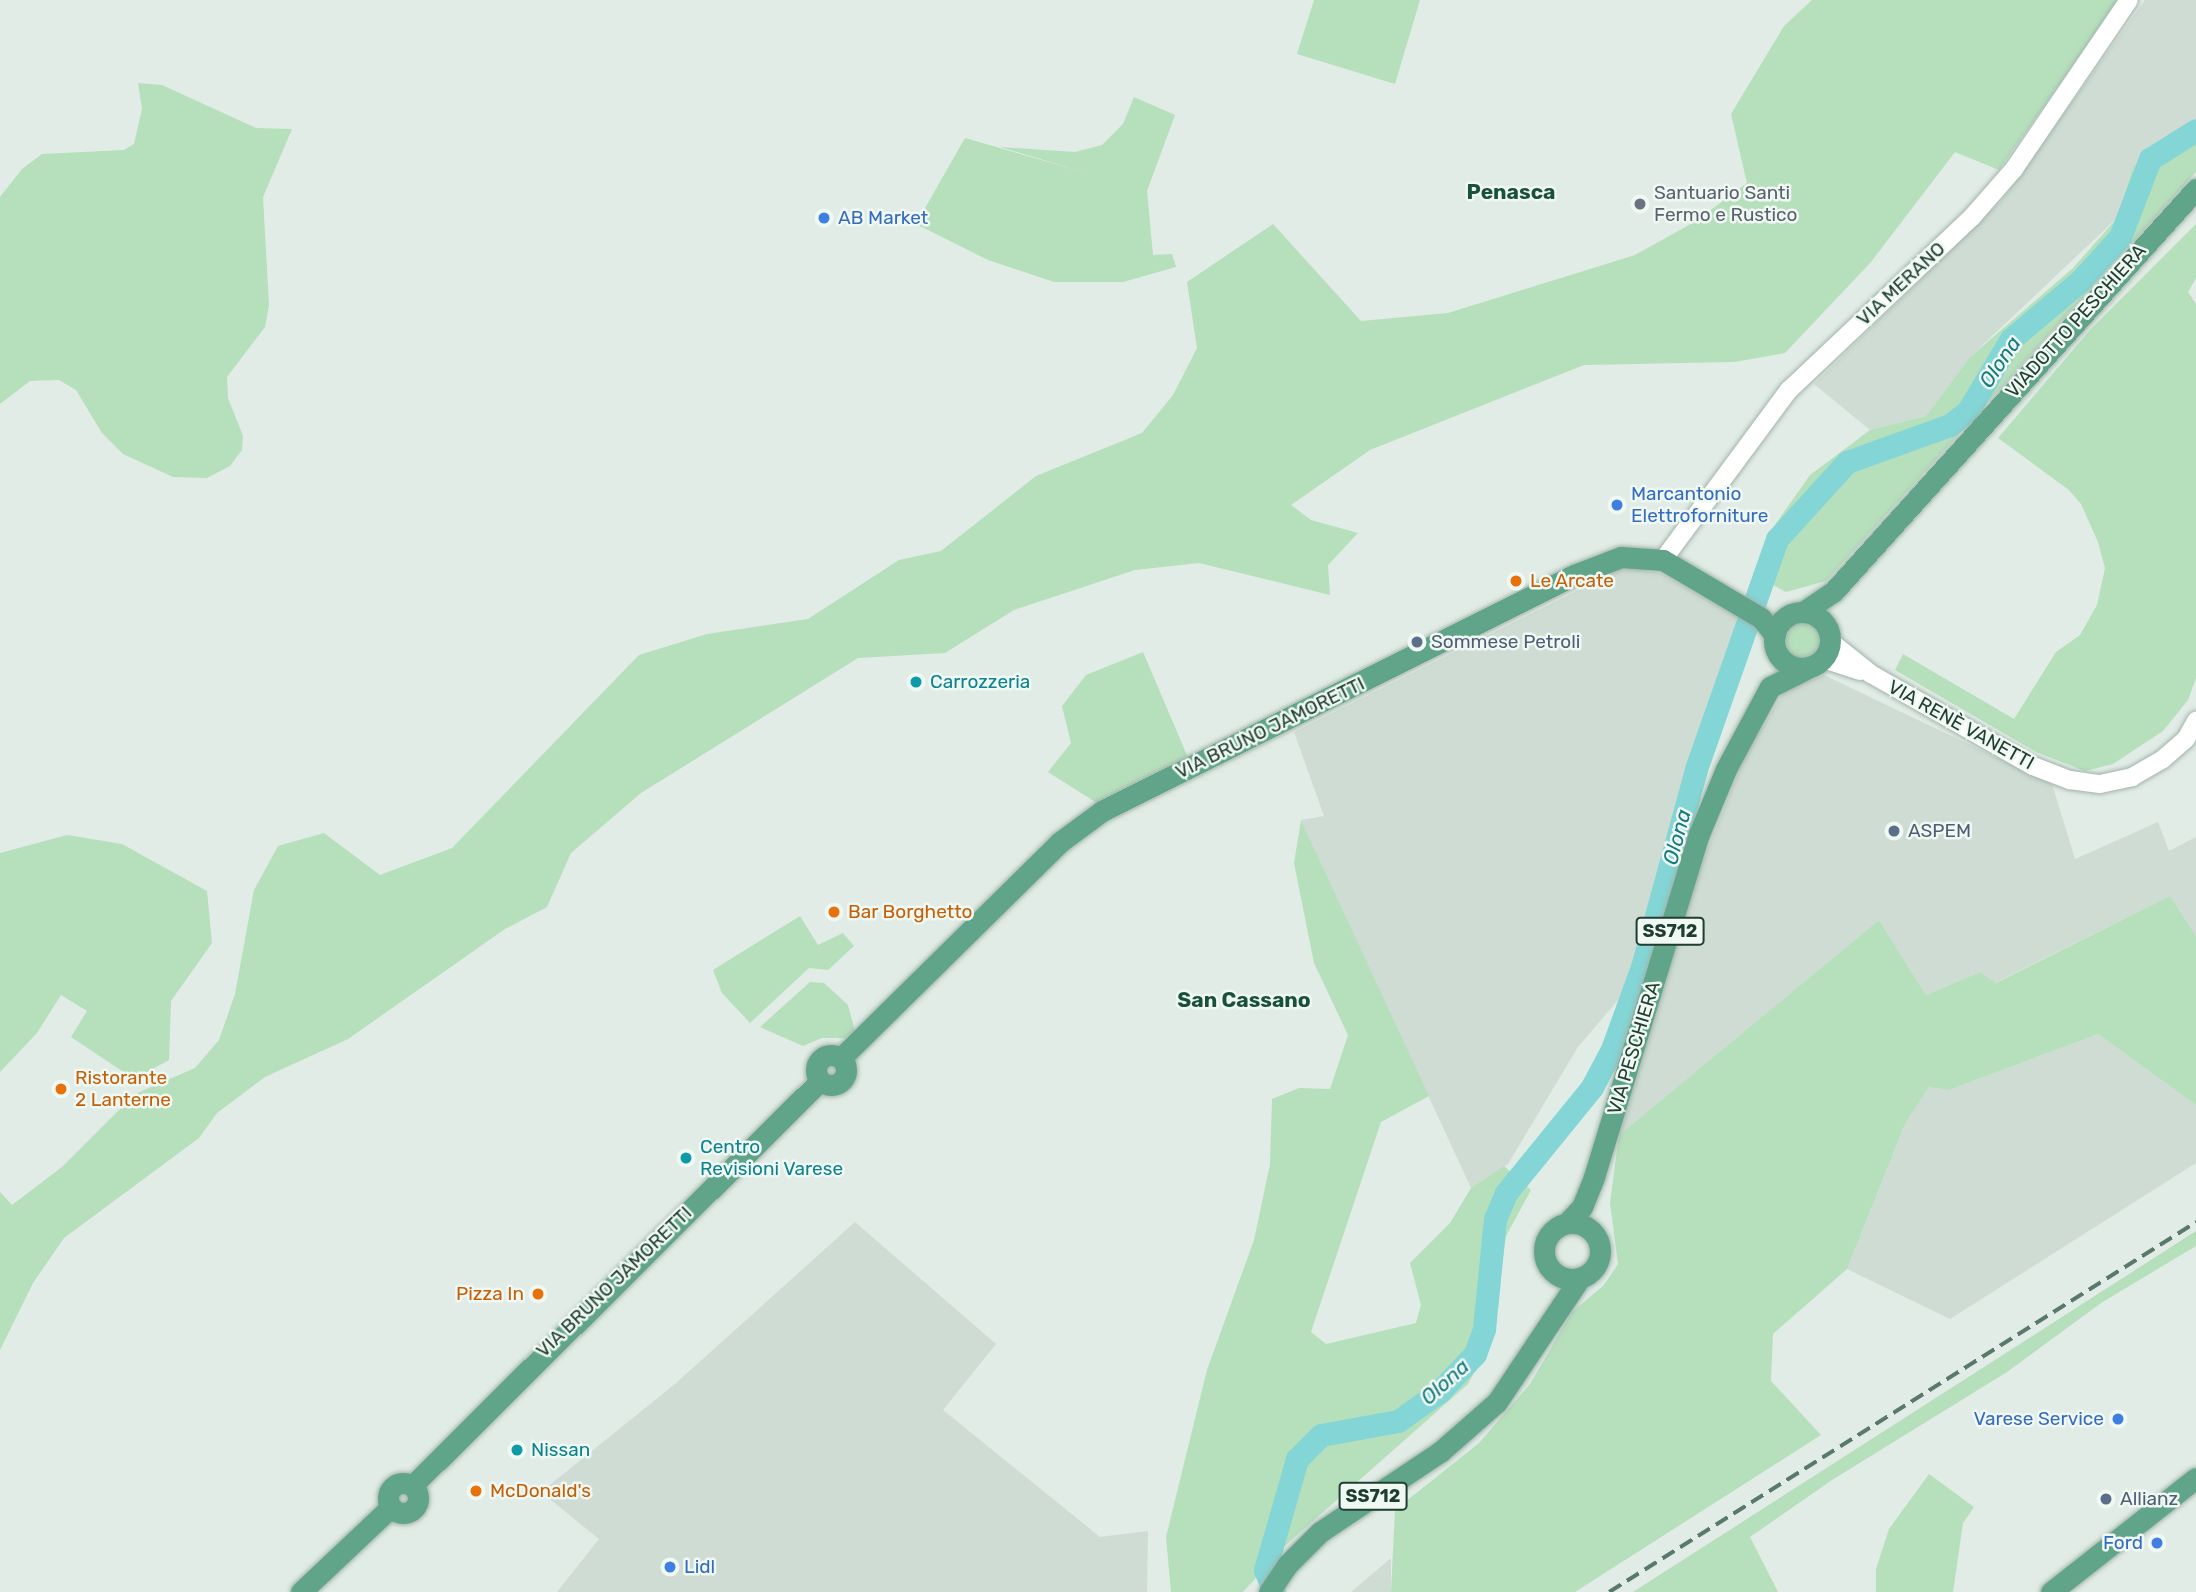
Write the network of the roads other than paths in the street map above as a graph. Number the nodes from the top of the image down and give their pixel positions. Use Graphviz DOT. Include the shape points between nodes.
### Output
graph roads {
  1 [pos="2129,0"];
  2 [pos="2196,189"];
  3 [pos="1663,560"];
  4 [pos="1834,591"];
  5 [pos="1803,612"];
  6 [pos="1773,630"];
  7 [pos="1823,651"];
  8 [pos="1770,687"];
  9 [pos="2196,721"];
  10 [pos="1594,1177"];
  11 [pos="1567,1223"];
  12 [pos="1598,1241"];
  13 [pos="1551,1270"];
  14 [pos="1580,1278"];
  15 [pos="1554,1312"];
  16 [pos="2196,1478"];
  17 [pos="301,1592"];
  18 [pos="1269,1592"];
  19 [pos="2051,1592"];
  1 -- 3 [label="street, VIA MERANO" via="2014,169 1972,217 1789,390"];
  2 -- 4 [label="main road, VIADOTTO PESCHIERA"];
  3 -- 6 [label="main road, VIA BRUNO JAMORETTI" via="1741,605"];
  3 -- 17 [label="main road, VIA BRUNO JAMORETTI" via="1621,557 1574,575 1102,811 1051,850 841,1058 846,1067 841,1082 830,1085 820,1081 412,1486 401,1483 392,1487 391,1507"];
  4 -- 5 [label="main road"];
  4 -- 7 [label="main road"];
  5 -- 6 [label="main road"];
  5 -- 7 [label="main road" via="1821,618"];
  6 -- 7 [label="main road" via="1793,666"];
  6 -- 8 [label="main road, VIA PESCHIERA / SS712"];
  7 -- 8 [label="main road"];
  7 -- 9 [label="street, VIA RENÈ VANETTI" via="2033,766 2100,785 2132,777 2163,759 2186,739"];
  8 -- 10 [label="main road, VIA PESCHIERA / SS712" via="1726,769 1699,834"];
  10 -- 11 [label="main road, VIA PESCHIERA / SS712" via="1582,1207"];
  10 -- 12 [label="main road, VIA PESCHIERA / SS712" via="1591,1210"];
  11 -- 12 [label="main road" via="1586,1226"];
  11 -- 13 [label="main road, VIA PESCHIERA / SS712" via="1547,1237 1544,1257"];
  12 -- 14 [label="main road, SS712" via="1599,1259"];
  13 -- 14 [label="main road" via="1564,1278"];
  13 -- 15 [label="main road, VIA PESCHIERA / SS712"];
  14 -- 15 [label="main road, SS712"];
  15 -- 18 [label="main road, SS712" via="1497,1402 1440,1452 1320,1532 1287,1565"];
  16 -- 19 [label="main road"];
}
